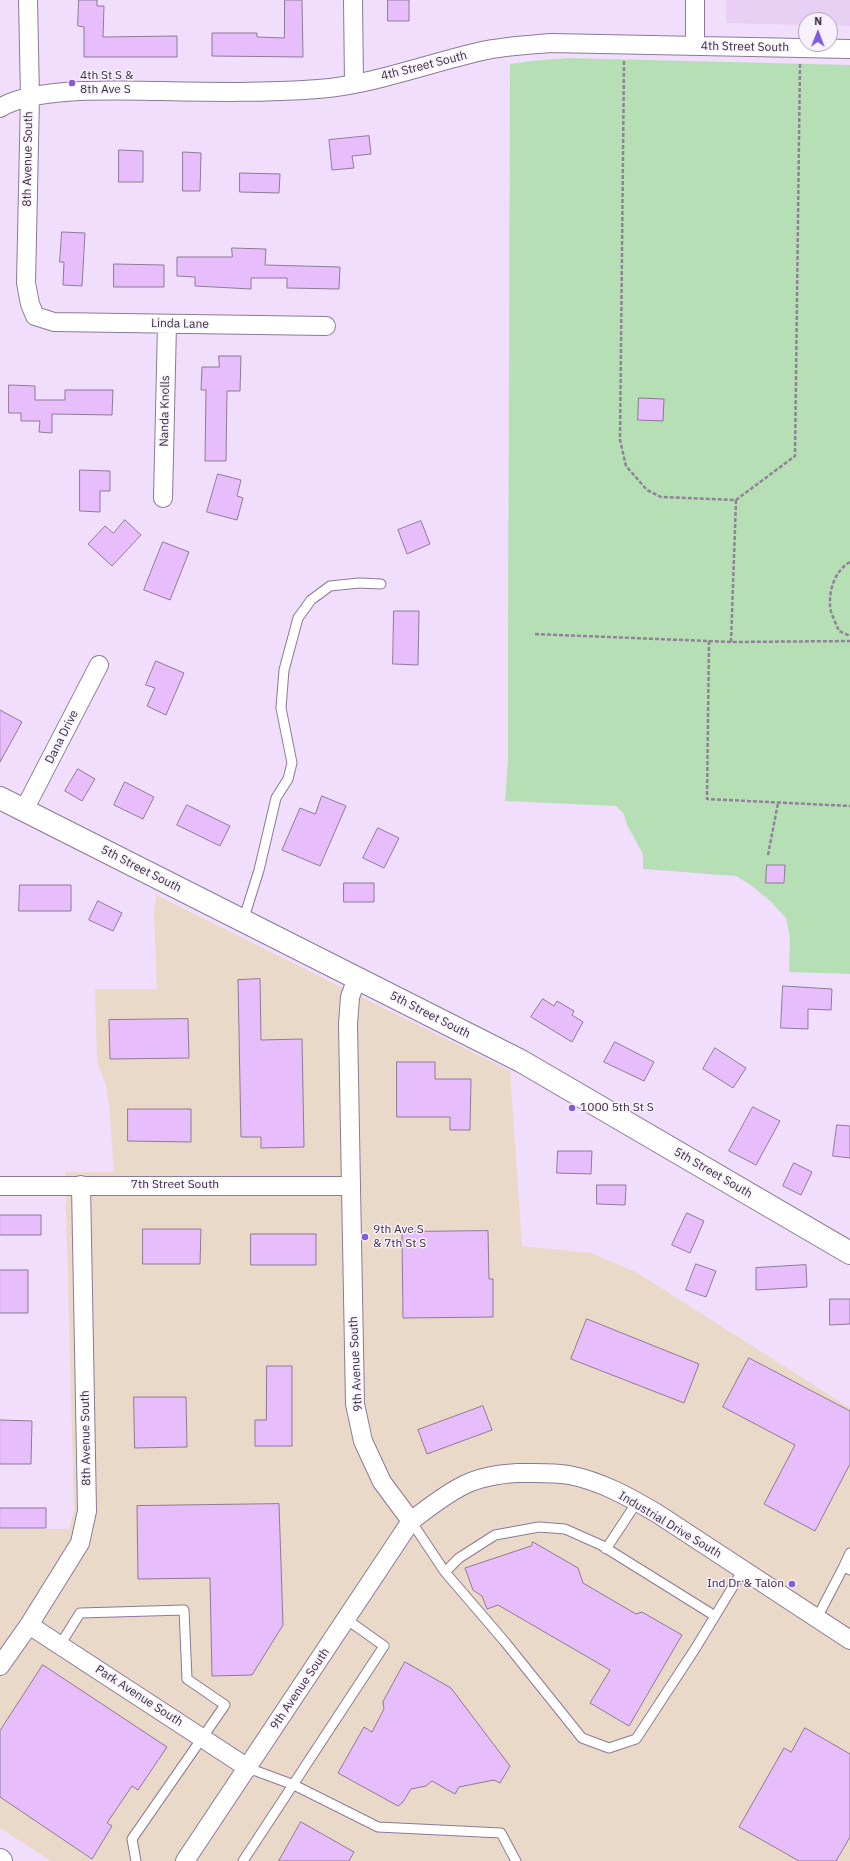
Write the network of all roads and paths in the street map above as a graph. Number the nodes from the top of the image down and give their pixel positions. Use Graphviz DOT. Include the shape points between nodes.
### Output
graph roads {
  1 [pos="28,0"];
  2 [pos="353,0"];
  3 [pos="695,0"];
  4 [pos="625,44"];
  5 [pos="695,45"];
  6 [pos="798,48"];
  7 [pos="838,49"];
  8 [pos="850,49"];
  9 [pos="800,52"];
  10 [pos="354,83"];
  11 [pos="30,97"];
  12 [pos="0,108"];
  13 [pos="36,316"];
  14 [pos="167,324"];
  15 [pos="326,326"];
  16 [pos="163,498"];
  17 [pos="736,500"];
  18 [pos="850,562"];
  19 [pos="381,584"];
  20 [pos="535,634"];
  21 [pos="850,636"];
  22 [pos="709,641"];
  23 [pos="731,642"];
  24 [pos="850,642"];
  25 [pos="99,665"];
  26 [pos="0,798"];
  27 [pos="778,803"];
  28 [pos="850,806"];
  29 [pos="24,810"];
  30 [pos="768,855"];
  31 [pos="243,921"];
  32 [pos="357,978"];
  33 [pos="81,1185"];
  34 [pos="0,1186"];
  35 [pos="351,1186"];
  36 [pos="850,1252"];
  37 [pos="637,1502"];
  38 [pos="411,1521"];
  39 [pos="606,1549"];
  40 [pos="850,1553"];
  41 [pos="847,1568"];
  42 [pos="743,1570"];
  43 [pos="445,1572"];
  44 [pos="715,1616"];
  45 [pos="817,1618"];
  46 [pos="346,1619"];
  47 [pos="29,1625"];
  48 [pos="850,1640"];
  49 [pos="60,1645"];
  50 [pos="0,1666"];
  51 [pos="203,1738"];
  52 [pos="248,1768"];
  53 [pos="294,1785"];
  54 [pos="136,1861"];
  55 [pos="185,1861"];
  56 [pos="243,1861"];
  57 [pos="516,1861"];
  1 -- 11 [label="street, 8th Avenue South"];
  2 -- 10 [label="street"];
  3 -- 5 [label="street"];
  4 -- 5 [label="street, 4th Street South"];
  4 -- 10 [label="street, 4th Street South" via="516,45 484,50"];
  4 -- 17 [label="path" via="620,440 626,466 647,490 661,497"];
  5 -- 6 [label="street, 4th Street South"];
  7 -- 8 [label="street, 4th Street South"];
  9 -- 17 [label="path" via="795,456"];
  10 -- 11 [label="street, 4th Street South" via="319,89 263,92 85,91"];
  11 -- 12 [label="street, 4th Street South"];
  11 -- 13 [label="street, 8th Avenue South" via="26,283 30,304"];
  13 -- 14 [label="street, Linda Lane" via="54,322"];
  14 -- 15 [label="street, Linda Lane"];
  14 -- 16 [label="street, Nanda Knolls"];
  17 -- 23 [label="path"];
  18 -- 21 [label="path" via="841,567 832,585 829,606 839,631"];
  19 -- 31 [label="lane" via="330,586 311,600 298,618 284,670 281,708 292,763 288,779 276,798 259,870"];
  20 -- 22 [label="path"];
  22 -- 23 [label="path"];
  22 -- 27 [label="path" via="707,799"];
  23 -- 24 [label="path"];
  25 -- 29 [label="street, Dana Drive"];
  26 -- 29 [label="street, 5th Street South"];
  27 -- 28 [label="path"];
  27 -- 30 [label="path"];
  29 -- 31 [label="street, 5th Street South"];
  31 -- 32 [label="street, 5th Street South"];
  32 -- 35 [label="street, 9th Avenue South" via="350,997 348,1024"];
  32 -- 36 [label="street, 5th Street South" via="521,1061"];
  33 -- 34 [label="street, 7th Street South"];
  33 -- 35 [label="street, 7th Street South"];
  33 -- 47 [label="street, 8th Avenue South" via="87,1511 80,1543"];
  35 -- 38 [label="street, 9th Avenue South" via="355,1404 363,1441 382,1482"];
  37 -- 38 [label="street, Industrial Drive South" via="593,1482 569,1475 497,1474 465,1484 434,1502"];
  37 -- 39 [label="lane"];
  37 -- 42 [label="street, Industrial Drive South"];
  38 -- 43 [label="lane"];
  38 -- 46 [label="street, 9th Avenue South"];
  39 -- 43 [label="lane" via="565,1528 539,1527 495,1534 459,1558"];
  39 -- 44 [label="lane"];
  40 -- 41 [label="lane"];
  41 -- 45 [label="lane"];
  42 -- 44 [label="lane"];
  42 -- 45 [label="street, Industrial Drive South"];
  43 -- 44 [label="lane" via="582,1738 609,1748 636,1739"];
  45 -- 48 [label="street, Industrial Drive South"];
  46 -- 52 [label="street, 9th Avenue South"];
  46 -- 53 [label="lane" via="384,1646"];
  47 -- 49 [label="street, Park Avenue South"];
  47 -- 50 [label="street, 8th Avenue South"];
  49 -- 51 [label="street, Park Avenue South"];
  49 -- 51 [label="lane" via="80,1613 184,1610 187,1679 225,1705"];
  51 -- 52 [label="street, Park Avenue South"];
  51 -- 54 [label="lane" via="132,1839"];
  52 -- 53 [label="lane"];
  52 -- 55 [label="street, 9th Avenue South"];
  53 -- 56 [label="lane"];
  53 -- 57 [label="lane" via="378,1827 501,1833"];
}
